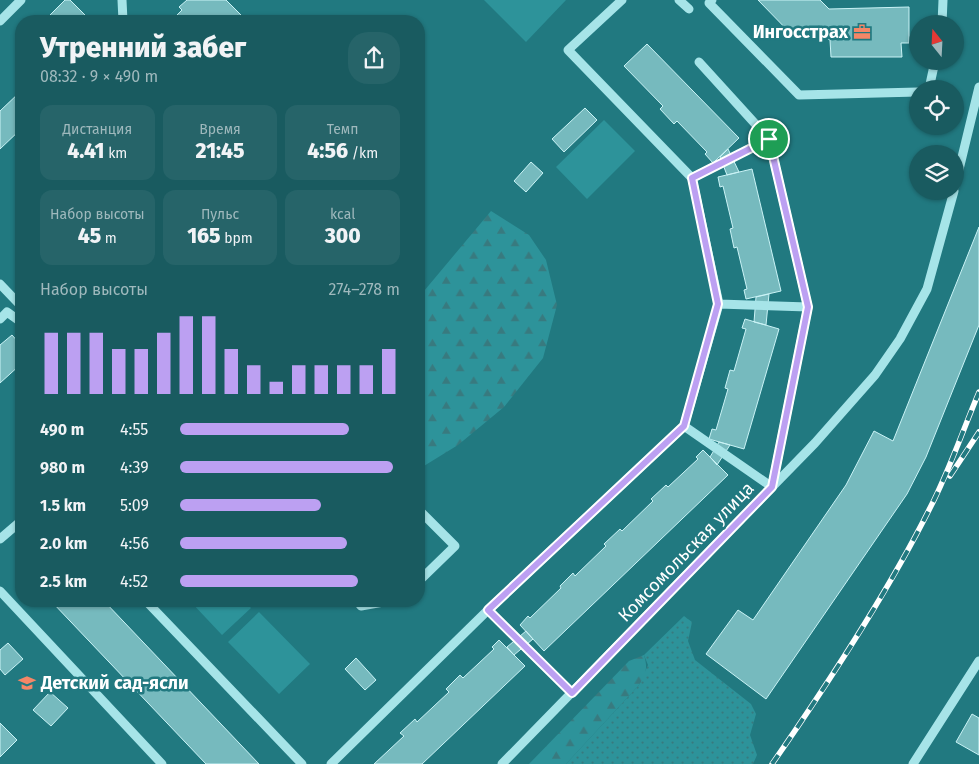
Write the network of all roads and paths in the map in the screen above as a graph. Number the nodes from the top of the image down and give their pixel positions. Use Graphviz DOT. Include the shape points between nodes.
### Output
graph roads {
  1 [pos="21,0"];
  2 [pos="122,0"];
  3 [pos="622,0"];
  4 [pos="679,0"];
  5 [pos="712,0"];
  6 [pos="943,0"];
  7 [pos="689,10"];
  8 [pos="123,15"];
  9 [pos="942,15"];
  10 [pos="0,21"];
  11 [pos="699,62"];
  12 [pos="979,87"];
  13 [pos="909,92"];
  14 [pos="769,139"];
  15 [pos="964,149"];
  16 [pos="692,178"];
  17 [pos="952,200"];
  18 [pos="0,284"];
  19 [pos="15,300"];
  20 [pos="718,304"];
  21 [pos="808,307"];
  22 [pos="15,318"];
  23 [pos="0,319"];
  24 [pos="684,426"];
  25 [pos="772,487"];
  26 [pos="425,516"];
  27 [pos="15,526"];
  28 [pos="0,539"];
  29 [pos="425,575"];
  30 [pos="0,591"];
  31 [pos="152,607"];
  32 [pos="488,610"];
  33 [pos="979,661"];
  34 [pos="572,693"];
  35 [pos="162,764"];
  36 [pos="302,764"];
  37 [pos="331,764"];
  38 [pos="502,764"];
  39 [pos="913,764"];
  1 -- 10 [label="street"];
  2 -- 8 [label="street"];
  3 -- 16 [label="street" via="568,50"];
  4 -- 7 [label="street"];
  5 -- 13 [label="street" via="709,3 799,95"];
  6 -- 9 [label="street"];
  11 -- 14 [label="street"];
  12 -- 15 [label="street"];
  14 -- 16 [label="street"];
  14 -- 21 [label="street"];
  16 -- 20 [label="street"];
  17 -- 25 [label="street, Комсомольская улица" via="930,281 900,339 851,405"];
  18 -- 19 [label="street"];
  20 -- 21 [label="street"];
  20 -- 24 [label="street"];
  21 -- 25 [label="street"];
  22 -- 23 [label="street" via="7,312"];
  24 -- 25 [label="street"];
  24 -- 32 [label="street"];
  25 -- 34 [label="street, Комсомольская улица"];
  26 -- 29 [label="street" via="455,546"];
  27 -- 28 [label="street"];
  30 -- 35 [label="street"];
  31 -- 36 [label="street"];
  32 -- 34 [label="street"];
  32 -- 37 [label="street"];
  33 -- 39 [label="street"];
  34 -- 38 [label="street, Комсомольская улица"];
}
